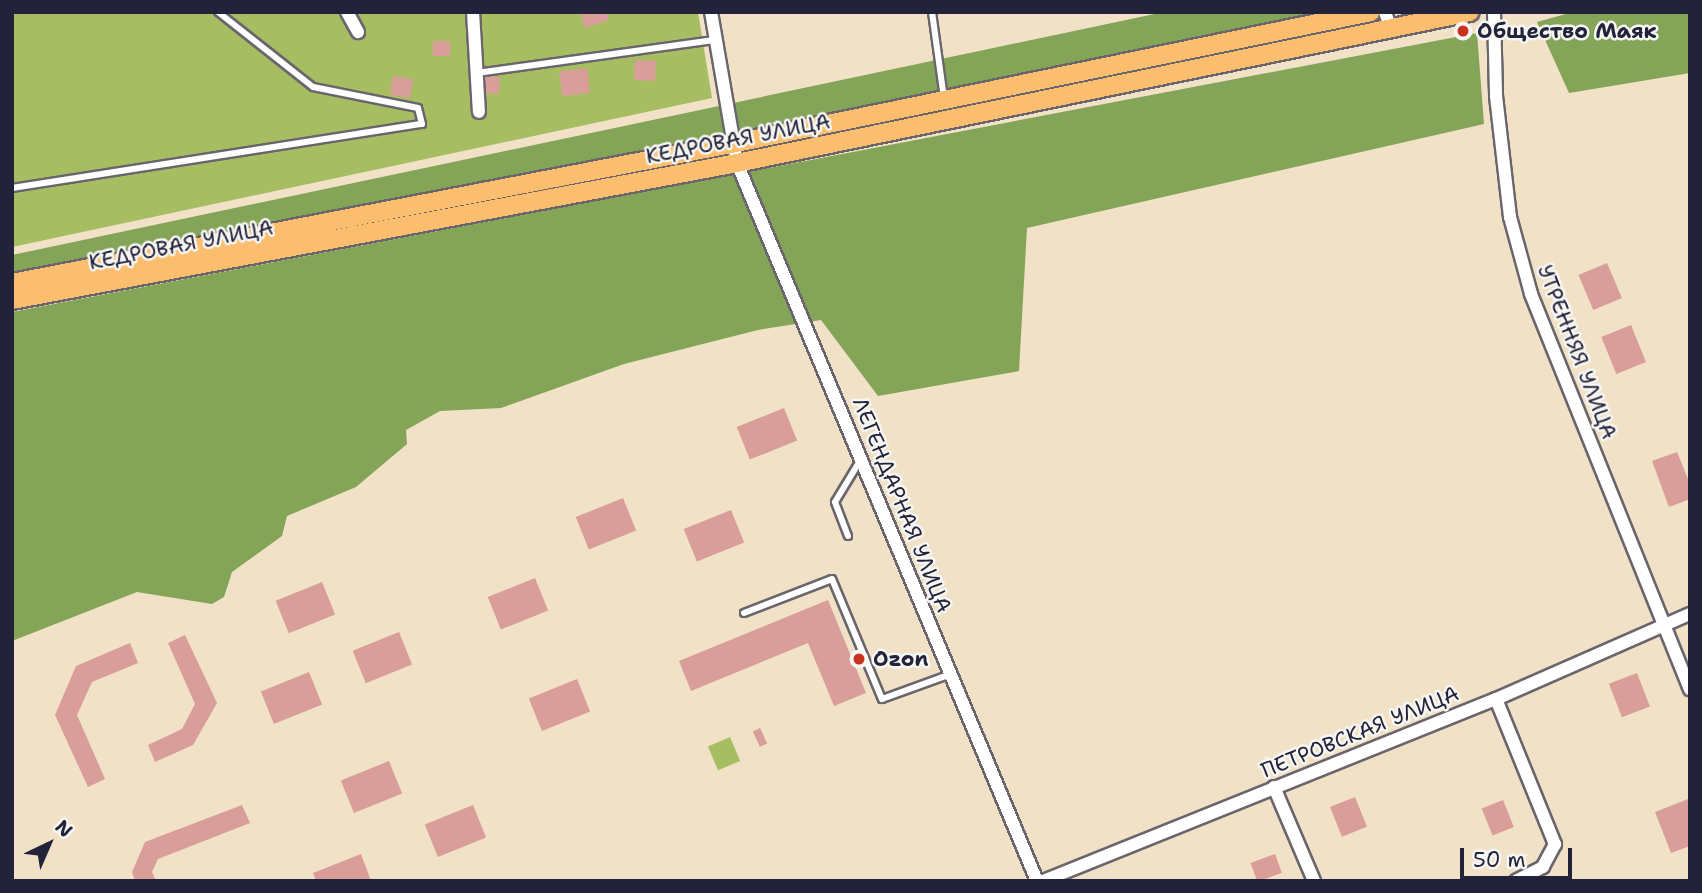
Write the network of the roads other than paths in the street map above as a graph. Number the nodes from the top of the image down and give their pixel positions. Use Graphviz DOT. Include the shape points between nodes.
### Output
graph roads {
  1 [pos="231,12"];
  2 [pos="348,12"];
  3 [pos="473,12"];
  4 [pos="710,12"];
  5 [pos="932,12"];
  6 [pos="1371,12"];
  7 [pos="1471,12"];
  8 [pos="1494,12"];
  9 [pos="221,15"];
  10 [pos="1388,20"];
  11 [pos="358,32"];
  12 [pos="717,40"];
  13 [pos="477,73"];
  14 [pos="944,100"];
  15 [pos="479,112"];
  16 [pos="731,144"];
  17 [pos="737,163"];
  18 [pos="12,188"];
  19 [pos="12,284"];
  20 [pos="12,300"];
  21 [pos="862,457"];
  22 [pos="848,536"];
  23 [pos="744,613"];
  24 [pos="1690,614"];
  25 [pos="1663,625"];
  26 [pos="951,674"];
  27 [pos="1690,690"];
  28 [pos="1496,699"];
  29 [pos="1274,787"];
  30 [pos="1037,881"];
  31 [pos="1043,881"];
  32 [pos="1314,881"];
  33 [pos="1516,881"];
  1 -- 9 [label="lane"];
  2 -- 11 [label="street"];
  3 -- 13 [label="street"];
  4 -- 12 [label="street, ЛЕГЕНДАРНАЯ УЛИЦА"];
  5 -- 14 [label="lane"];
  6 -- 14 [label="main road, КЕДРОВАЯ УЛИЦА"];
  7 -- 10 [label="main road, КЕДРОВАЯ УЛИЦА"];
  8 -- 25 [label="street, УТРЕННЯЯ УЛИЦА" via="1496,96 1510,217 1531,294"];
  9 -- 18 [label="lane" via="313,87 418,108 422,124"];
  10 -- 17 [label="main road, КЕДРОВАЯ УЛИЦА"];
  12 -- 13 [label="lane"];
  12 -- 16 [label="street, ЛЕГЕНДАРНАЯ УЛИЦА"];
  13 -- 15 [label="street"];
  14 -- 16 [label="main road, КЕДРОВАЯ УЛИЦА"];
  16 -- 17 [label="street, ЛЕГЕНДАРНАЯ УЛИЦА"];
  16 -- 19 [label="main road, КЕДРОВАЯ УЛИЦА"];
  17 -- 20 [label="main road, КЕДРОВАЯ УЛИЦА"];
  17 -- 21 [label="street, ЛЕГЕНДАРНАЯ УЛИЦА"];
  21 -- 22 [label="lane" via="835,502"];
  21 -- 26 [label="street, ЛЕГЕНДАРНАЯ УЛИЦА"];
  23 -- 26 [label="lane" via="832,579 882,699"];
  24 -- 25 [label="street, ПЕТРОВСКАЯ УЛИЦА"];
  25 -- 27 [label="street, УТРЕННЯЯ УЛИЦА"];
  25 -- 28 [label="street, ПЕТРОВСКАЯ УЛИЦА"];
  26 -- 30 [label="street, ЛЕГЕНДАРНАЯ УЛИЦА"];
  28 -- 29 [label="street, ПЕТРОВСКАЯ УЛИЦА"];
  28 -- 33 [label="street" via="1555,844 1543,867"];
  29 -- 31 [label="street, ПЕТРОВСКАЯ УЛИЦА"];
  29 -- 32 [label="street"];
}
